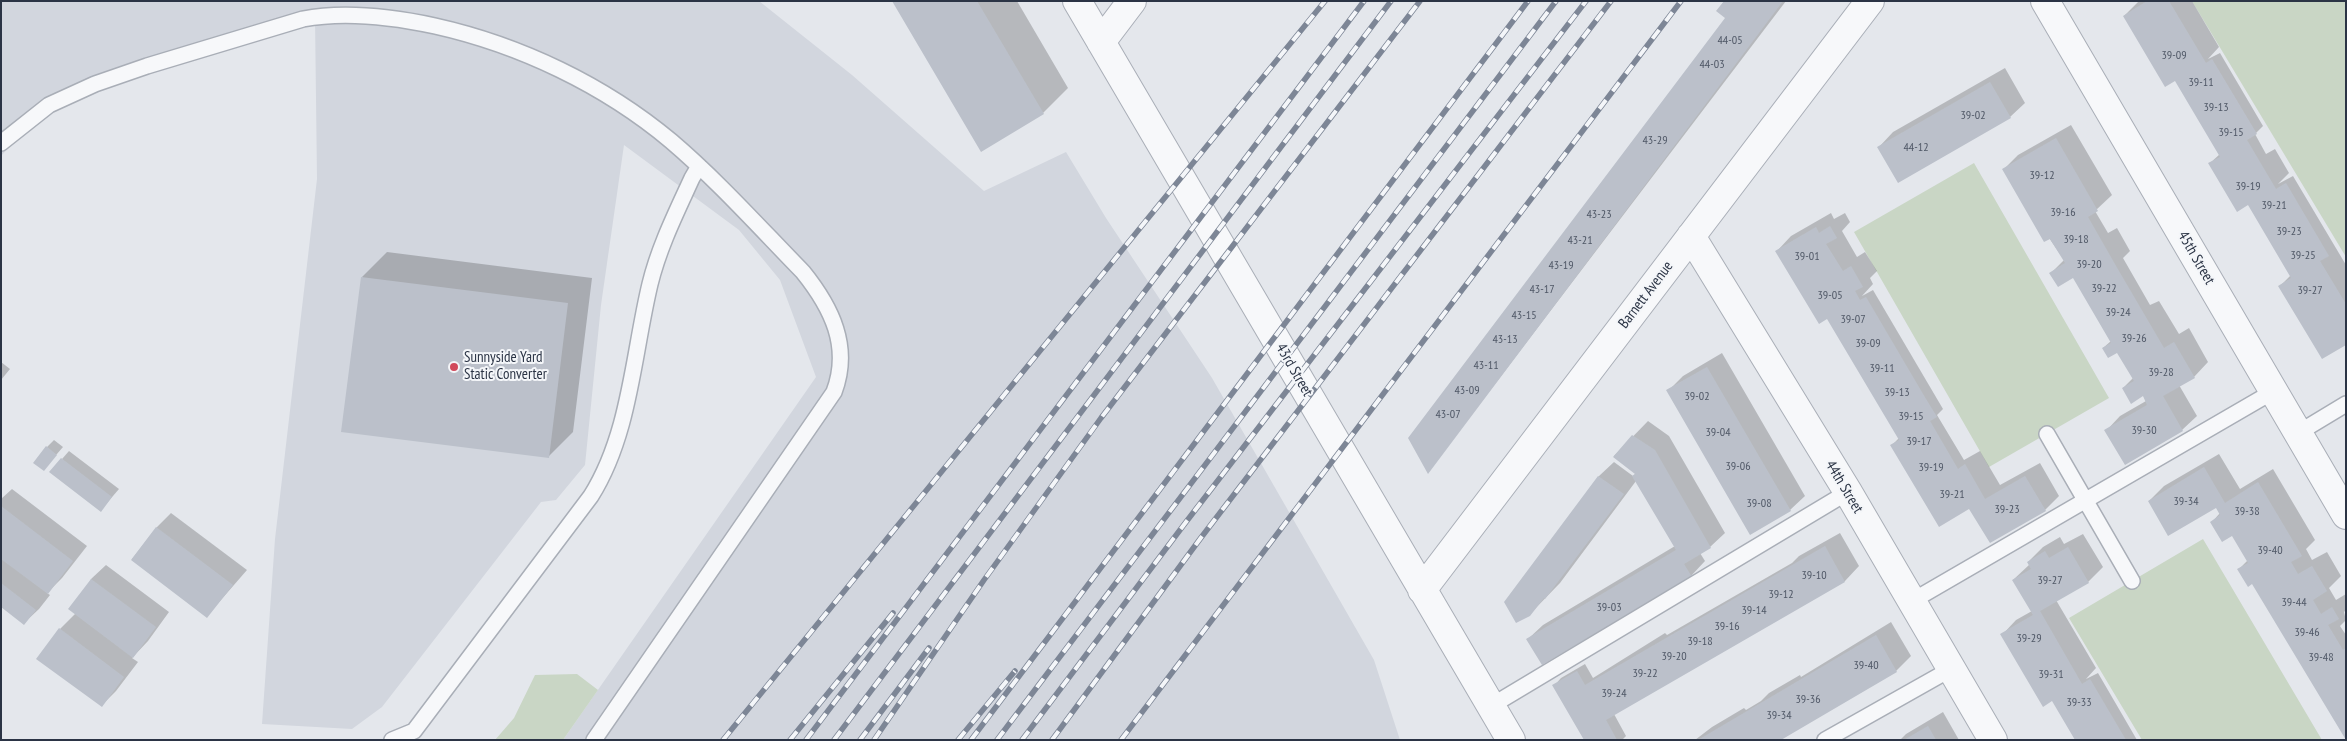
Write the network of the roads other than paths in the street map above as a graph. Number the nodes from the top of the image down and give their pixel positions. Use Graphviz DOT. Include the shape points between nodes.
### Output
graph roads {
  1 [pos="1077,1"];
  2 [pos="1132,1"];
  3 [pos="1870,1"];
  4 [pos="2045,1"];
  5 [pos="1101,42"];
  6 [pos="1,144"];
  7 [pos="699,166"];
  8 [pos="1691,236"];
  9 [pos="2274,391"];
  10 [pos="2346,404"];
  11 [pos="2298,433"];
  12 [pos="2047,434"];
  13 [pos="1848,492"];
  14 [pos="2085,501"];
  15 [pos="2346,515"];
  16 [pos="2132,581"];
  17 [pos="1422,590"];
  18 [pos="1912,602"];
  19 [pos="1951,669"];
  20 [pos="1491,706"];
  21 [pos="392,740"];
  22 [pos="594,740"];
  23 [pos="1511,740"];
  24 [pos="1825,740"];
  25 [pos="1993,740"];
  1 -- 5 [label="street, 43rd Street"];
  2 -- 5 [label="street"];
  3 -- 8 [label="street, Barnett Avenue"];
  4 -- 9 [label="street, 45th Street"];
  5 -- 17 [label="street, 43rd Street"];
  6 -- 7 [label="lane" via="49,105 118,75 315,16 370,17 448,29 531,56 615,101 670,140"];
  7 -- 21 [label="lane" via="657,258 620,432 604,476 414,731"];
  7 -- 22 [label="lane" via="817,289 835,321 840,352 838,379 834,392"];
  8 -- 13 [label="street, 44th Street"];
  8 -- 17 [label="street, Barnett Avenue"];
  9 -- 11 [label="street, 45th Street"];
  9 -- 14 [label="lane"];
  10 -- 11 [label="lane"];
  11 -- 15 [label="street, 45th Street"];
  12 -- 14 [label="lane"];
  13 -- 18 [label="street, 44th Street"];
  13 -- 20 [label="lane"];
  14 -- 16 [label="lane"];
  14 -- 18 [label="lane"];
  17 -- 20 [label="street, 43rd Street"];
  18 -- 19 [label="street, 44th Street"];
  19 -- 24 [label="lane"];
  19 -- 25 [label="street, 44th Street"];
  20 -- 23 [label="street, 43rd Street"];
}
